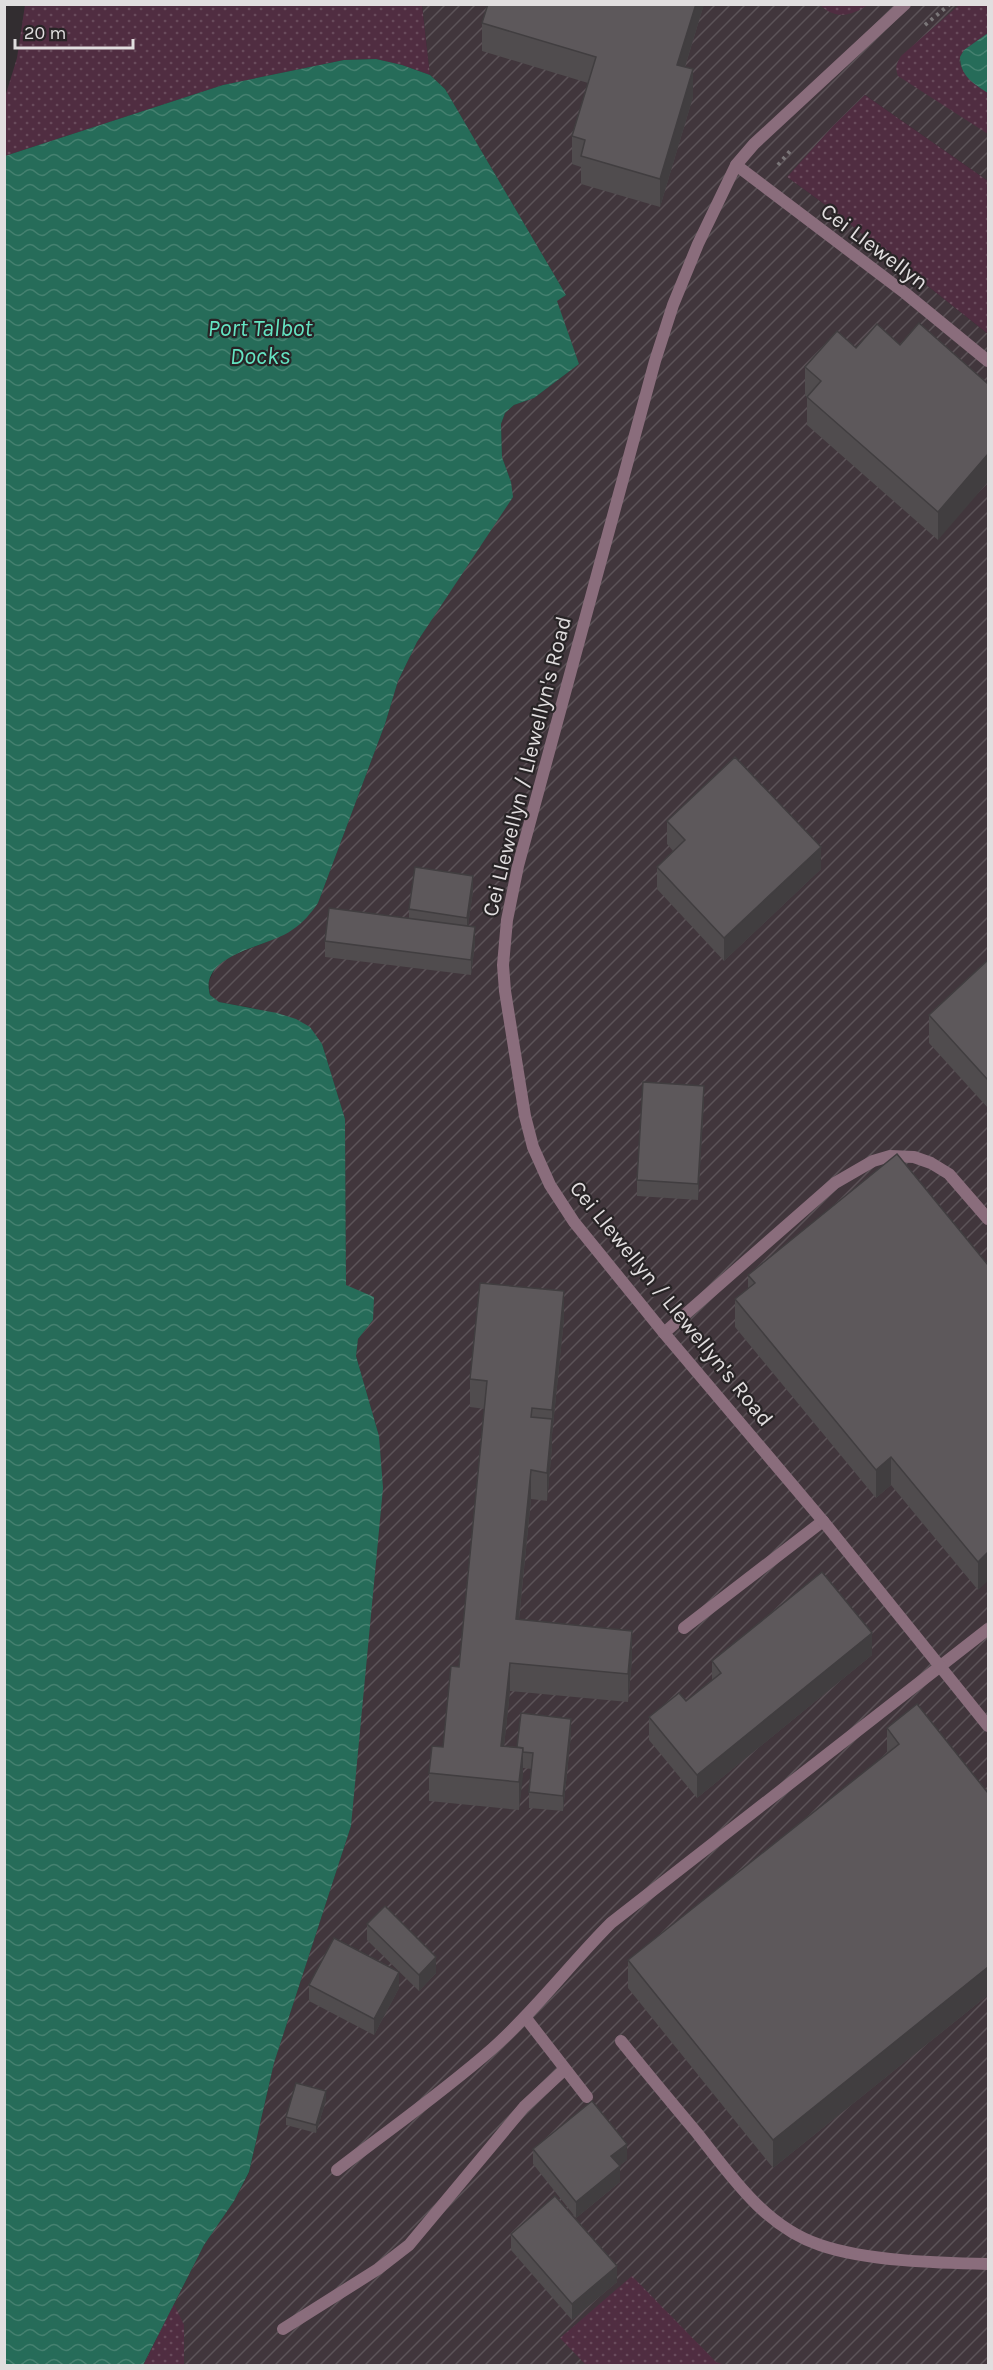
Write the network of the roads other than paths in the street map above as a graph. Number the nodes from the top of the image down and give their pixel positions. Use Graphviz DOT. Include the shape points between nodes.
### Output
graph roads {
  1 [pos="905,4"];
  2 [pos="736,165"];
  3 [pos="988,362"];
  4 [pos="988,1220"];
  5 [pos="664,1334"];
  6 [pos="823,1521"];
  7 [pos="684,1628"];
  8 [pos="988,1629"];
  9 [pos="941,1667"];
  10 [pos="988,1726"];
  11 [pos="525,2017"];
  12 [pos="621,2041"];
  13 [pos="565,2069"];
  14 [pos="587,2097"];
  15 [pos="337,2170"];
  16 [pos="988,2264"];
  17 [pos="284,2329"];
  1 -- 2 [label="street, Cei Llewellyn / Llewellyn's Road"];
  2 -- 3 [label="street, Cei Llewellyn" via="905,293"];
  2 -- 5 [label="street, Cei Llewellyn / Llewellyn's Road" via="698,244 655,361 518,866 503,965 519,1083 541,1167 574,1222"];
  4 -- 5 [label="street" via="949,1174 931,1163 914,1157 890,1156 873,1161 835,1183"];
  5 -- 6 [label="street, Cei Llewellyn / Llewellyn's Road"];
  6 -- 7 [label="street"];
  6 -- 9 [label="street, Cei Llewellyn / Llewellyn's Road"];
  8 -- 9 [label="street"];
  9 -- 10 [label="street, Cei Llewellyn / Llewellyn's Road"];
  9 -- 11 [label="street" via="611,1923"];
  11 -- 13 [label="street"];
  11 -- 15 [label="street" via="460,2076"];
  12 -- 16 [label="street" via="750,2198 798,2236 847,2252"];
  13 -- 14 [label="street"];
  13 -- 17 [label="street" via="524,2107 409,2245"];
}
